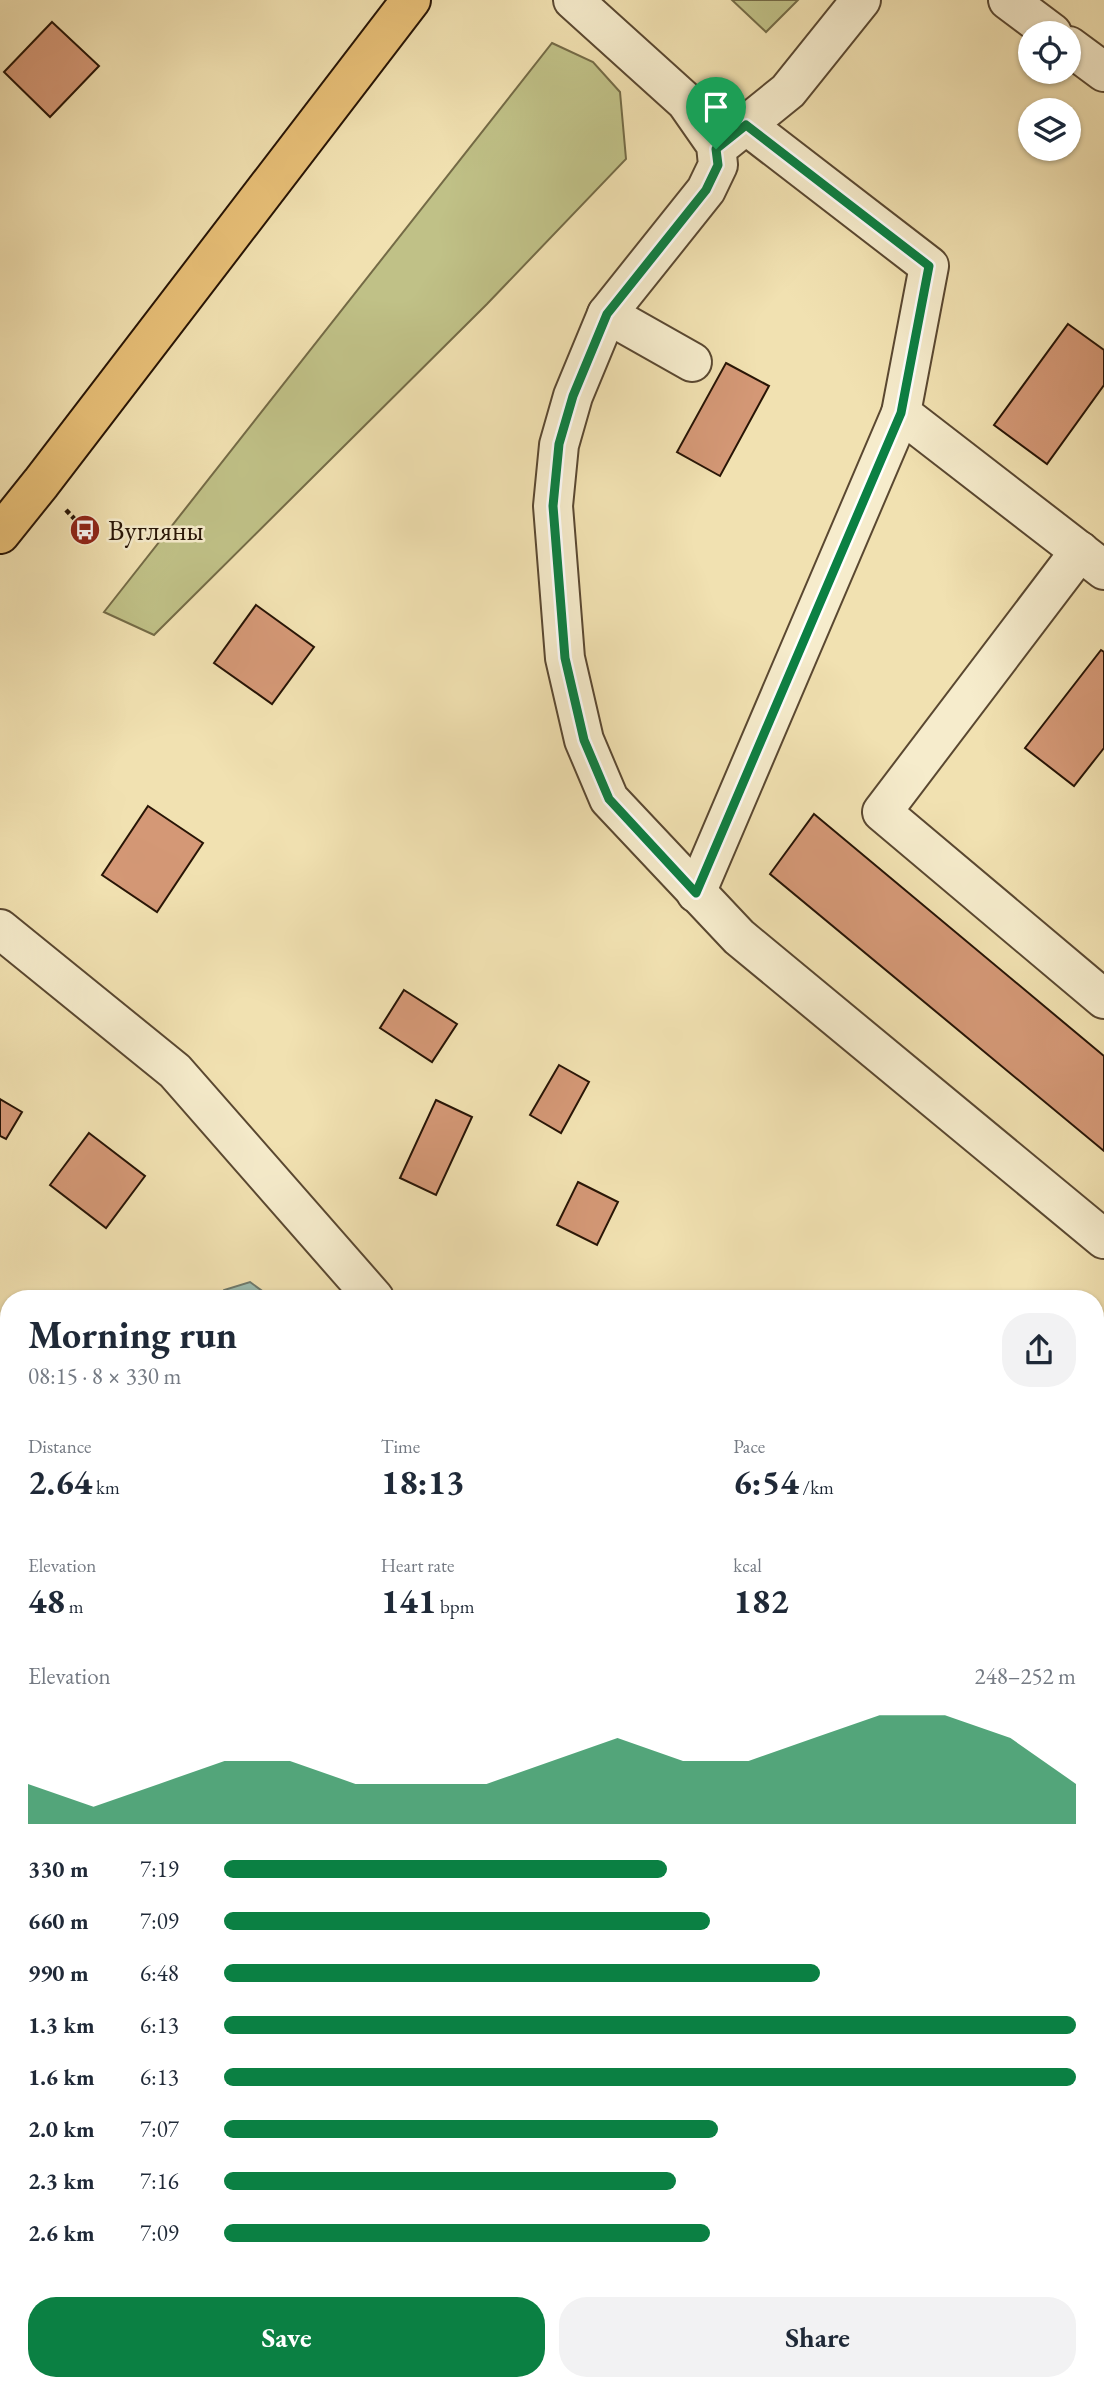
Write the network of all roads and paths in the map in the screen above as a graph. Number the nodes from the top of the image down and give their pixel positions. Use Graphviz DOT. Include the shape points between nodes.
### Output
graph roads {
  1 [pos="411,0"];
  2 [pos="573,0"];
  3 [pos="861,0"];
  4 [pos="1008,0"];
  5 [pos="1036,21"];
  6 [pos="1081,55"];
  7 [pos="1104,72"];
  8 [pos="746,125"];
  9 [pos="716,149"];
  10 [pos="607,314"];
  11 [pos="692,362"];
  12 [pos="901,413"];
  13 [pos="0,534"];
  14 [pos="1092,561"];
  15 [pos="696,893"];
  16 [pos="0,929"];
  17 [pos="1104,999"];
  18 [pos="1104,1239"];
  19 [pos="367,1290"];
  1 -- 13 [label="main road"];
  2 -- 9 [label="street" via="685,102"];
  3 -- 8 [label="street" via="788,91"];
  4 -- 5 [label="street"];
  6 -- 7 [label="street"];
  8 -- 9 [label="street"];
  8 -- 12 [label="street" via="929,266"];
  9 -- 10 [label="street" via="718,165 706,190"];
  10 -- 11 [label="street"];
  10 -- 15 [label="street" via="559,444 553,506 565,658 584,740 609,799"];
  12 -- 14 [label="street"];
  12 -- 15 [label="street"];
  14 -- 17 [label="street" via="882,812"];
  15 -- 18 [label="street" via="739,937"];
  16 -- 19 [label="street" via="175,1070"];
}
